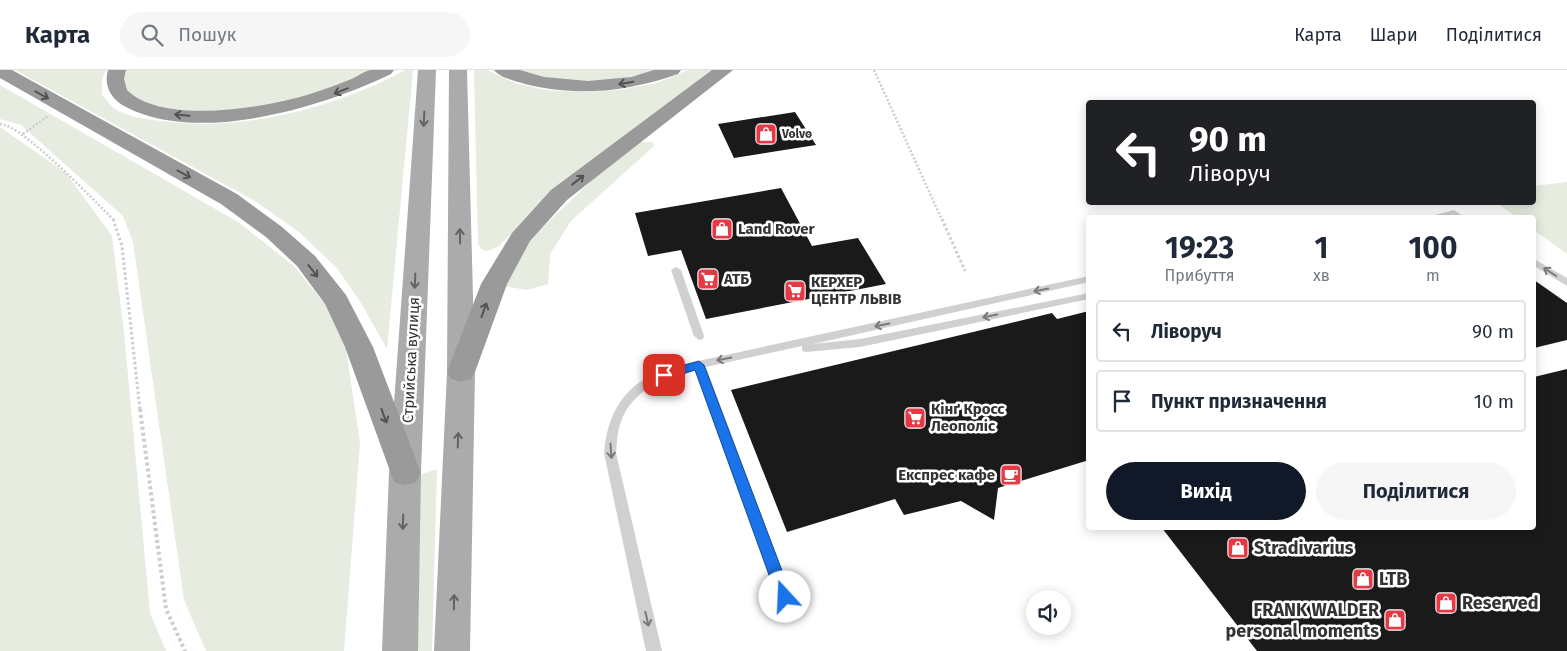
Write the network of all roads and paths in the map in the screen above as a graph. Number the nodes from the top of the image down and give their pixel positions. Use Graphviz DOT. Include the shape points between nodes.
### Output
graph roads {
  1 [pos="117,70"];
  2 [pos="385,70"];
  3 [pos="427,70"];
  4 [pos="458,70"];
  5 [pos="503,70"];
  6 [pos="672,70"];
  7 [pos="724,70"];
  8 [pos="874,70"];
  9 [pos="0,71"];
  10 [pos="0,124"];
  11 [pos="1536,263"];
  12 [pos="676,270"];
  13 [pos="966,271"];
  14 [pos="1086,280"];
  15 [pos="1567,283"];
  16 [pos="1086,297"];
  17 [pos="699,336"];
  18 [pos="756,352"];
  19 [pos="699,365"];
  20 [pos="461,372"];
  21 [pos="405,473"];
  22 [pos="785,597"];
  23 [pos="185,651"];
  24 [pos="400,651"];
  25 [pos="452,651"];
  26 [pos="654,651"];
  2 -- 1 [label="highway, one-way" via="339,91 301,103 263,111 210,116 140,108 116,90 114,78"];
  3 -- 21 [label="main road, Стрийська вулиця, one-way"];
  20 -- 4 [label="main road, one-way"];
  6 -- 5 [label="highway, one-way" via="641,80 596,86 547,84"];
  20 -- 7 [label="highway, one-way" via="494,284 520,238 559,195"];
  8 -- 13 [label="path"];
  9 -- 21 [label="highway, one-way" via="229,199 274,232 306,261 337,301 359,346"];
  10 -- 23 [label="path" via="22,134 115,221 122,246 166,610"];
  15 -- 11 [label="lane, one-way"];
  12 -- 17 [label="lane"];
  14 -- 18 [label="lane, one-way"];
  16 -- 18 [label="lane, one-way" via="860,343"];
  18 -- 19 [label="lane, one-way"];
  19 -- 22 [label="lane"];
  19 -- 26 [label="lane, one-way" via="675,370 632,394 618,413 610,433 610,453"];
  25 -- 20 [label="main road, one-way"];
  21 -- 24 [label="main road, Стрийська вулиця, one-way"];
}
